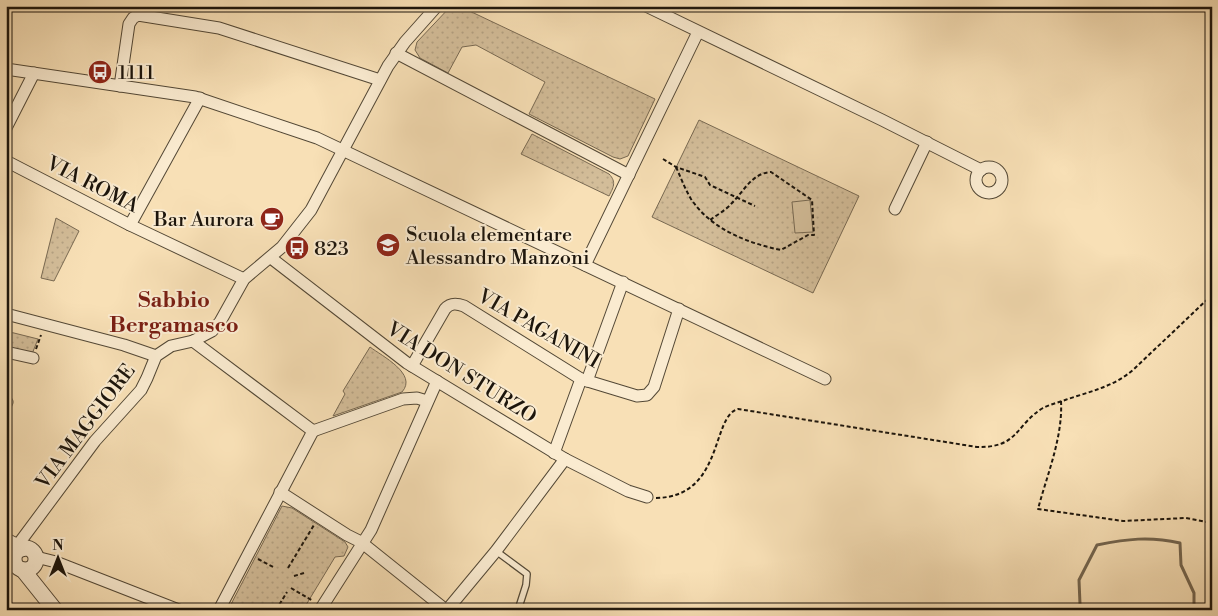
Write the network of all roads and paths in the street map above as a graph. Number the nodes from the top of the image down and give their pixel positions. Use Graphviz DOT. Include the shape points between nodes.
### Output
graph roads {
  1 [pos="437,6"];
  2 [pos="646,6"];
  3 [pos="698,32"];
  4 [pos="396,53"];
  5 [pos="6,69"];
  6 [pos="34,73"];
  7 [pos="380,80"];
  8 [pos="120,86"];
  9 [pos="200,98"];
  10 [pos="6,128"];
  11 [pos="927,142"];
  12 [pos="343,150"];
  13 [pos="664,159"];
  14 [pos="6,161"];
  15 [pos="676,167"];
  16 [pos="981,170"];
  17 [pos="629,175"];
  18 [pos="736,197"];
  19 [pos="755,206"];
  20 [pos="895,209"];
  21 [pos="710,220"];
  22 [pos="130,225"];
  23 [pos="271,258"];
  24 [pos="585,265"];
  25 [pos="244,279"];
  26 [pos="623,282"];
  27 [pos="1212,295"];
  28 [pos="679,309"];
  29 [pos="6,314"];
  30 [pos="45,324"];
  31 [pos="193,341"];
  32 [pos="6,352"];
  33 [pos="156,356"];
  34 [pos="32,358"];
  35 [pos="412,366"];
  36 [pos="825,379"];
  37 [pos="584,380"];
  38 [pos="437,381"];
  39 [pos="427,401"];
  40 [pos="1061,401"];
  41 [pos="313,431"];
  42 [pos="554,453"];
  43 [pos="565,459"];
  44 [pos="280,492"];
  45 [pos="646,497"];
  46 [pos="320,518"];
  47 [pos="1212,523"];
  48 [pos="361,542"];
  49 [pos="496,551"];
  50 [pos="20,554"];
  51 [pos="248,554"];
  52 [pos="275,568"];
  53 [pos="288,568"];
  54 [pos="304,573"];
  55 [pos="294,576"];
  56 [pos="291,588"];
  57 [pos="286,592"];
  58 [pos="321,608"];
  59 [pos="55,610"];
  60 [pos="179,610"];
  61 [pos="219,610"];
  62 [pos="276,610"];
  63 [pos="446,610"];
  64 [pos="518,610"];
  1 -- 4 [label="street, VIA MAGGIORE"];
  2 -- 3 [label="street"];
  3 -- 11 [label="street"];
  3 -- 17 [label="street"];
  4 -- 7 [label="street, VIA MAGGIORE"];
  4 -- 17 [label="street"];
  5 -- 6 [label="street"];
  6 -- 8 [label="street"];
  6 -- 10 [label="street"];
  7 -- 8 [label="street" via="219,28 138,15 129,24"];
  7 -- 12 [label="street, VIA MAGGIORE"];
  8 -- 9 [label="street"];
  9 -- 12 [label="street"];
  9 -- 22 [label="street"];
  11 -- 16 [label="street"];
  11 -- 20 [label="street"];
  12 -- 23 [label="street, VIA MAGGIORE" via="311,210"];
  12 -- 24 [label="street"];
  13 -- 15 [label="path"];
  14 -- 22 [label="street, VIA ROMA"];
  15 -- 18 [label="path" via="705,177 710,186"];
  15 -- 21 [label="path" via="690,197"];
  17 -- 24 [label="street"];
  18 -- 19 [label="path"];
  18 -- 21 [label="path"];
  18 -- 21 [label="path" via="751,181 765,173 774,173 812,200 814,235 781,250 752,244"];
  22 -- 25 [label="street, VIA ROMA"];
  23 -- 25 [label="street, VIA MAGGIORE"];
  23 -- 35 [label="street, VIA DON STURZO"];
  24 -- 26 [label="street"];
  25 -- 31 [label="street, VIA MAGGIORE" via="216,327"];
  26 -- 28 [label="street"];
  26 -- 37 [label="street"];
  27 -- 40 [label="path" via="1125,377"];
  28 -- 36 [label="street"];
  28 -- 37 [label="street, VIA PAGANINI" via="656,384 650,392 634,396"];
  29 -- 30 [label="street"];
  30 -- 33 [label="street" via="124,344"];
  30 -- 34 [label="path"];
  31 -- 33 [label="street, VIA MAGGIORE" via="171,346"];
  31 -- 41 [label="street"];
  32 -- 34 [label="street"];
  33 -- 50 [label="street, VIA MAGGIORE" via="146,382 96,441"];
  35 -- 37 [label="street, VIA PAGANINI" via="445,309 456,304"];
  35 -- 38 [label="street, VIA DON STURZO"];
  37 -- 42 [label="street"];
  38 -- 39 [label="street"];
  38 -- 42 [label="street, VIA DON STURZO"];
  39 -- 41 [label="street" via="403,399"];
  39 -- 48 [label="street" via="371,530"];
  40 -- 45 [label="path" via="1038,412 1008,441 984,447 735,410 727,418 701,478 674,495"];
  40 -- 47 [label="path" via="1061,420 1038,510 1123,521 1186,518"];
  41 -- 44 [label="street"];
  42 -- 43 [label="street, VIA DON STURZO"];
  43 -- 45 [label="street, VIA DON STURZO"];
  43 -- 49 [label="street"];
  44 -- 46 [label="street"];
  44 -- 51 [label="street"];
  46 -- 48 [label="street"];
  46 -- 53 [label="path"];
  48 -- 58 [label="street"];
  48 -- 63 [label="street"];
  49 -- 63 [label="street"];
  49 -- 64 [label="lane" via="526,574 528,580"];
  50 -- 59 [label="street" via="42,594"];
  50 -- 60 [label="street" via="56,562"];
  51 -- 52 [label="path"];
  51 -- 61 [label="street"];
  54 -- 55 [label="path"];
  56 -- 58 [label="path"];
  57 -- 62 [label="path"];
}
